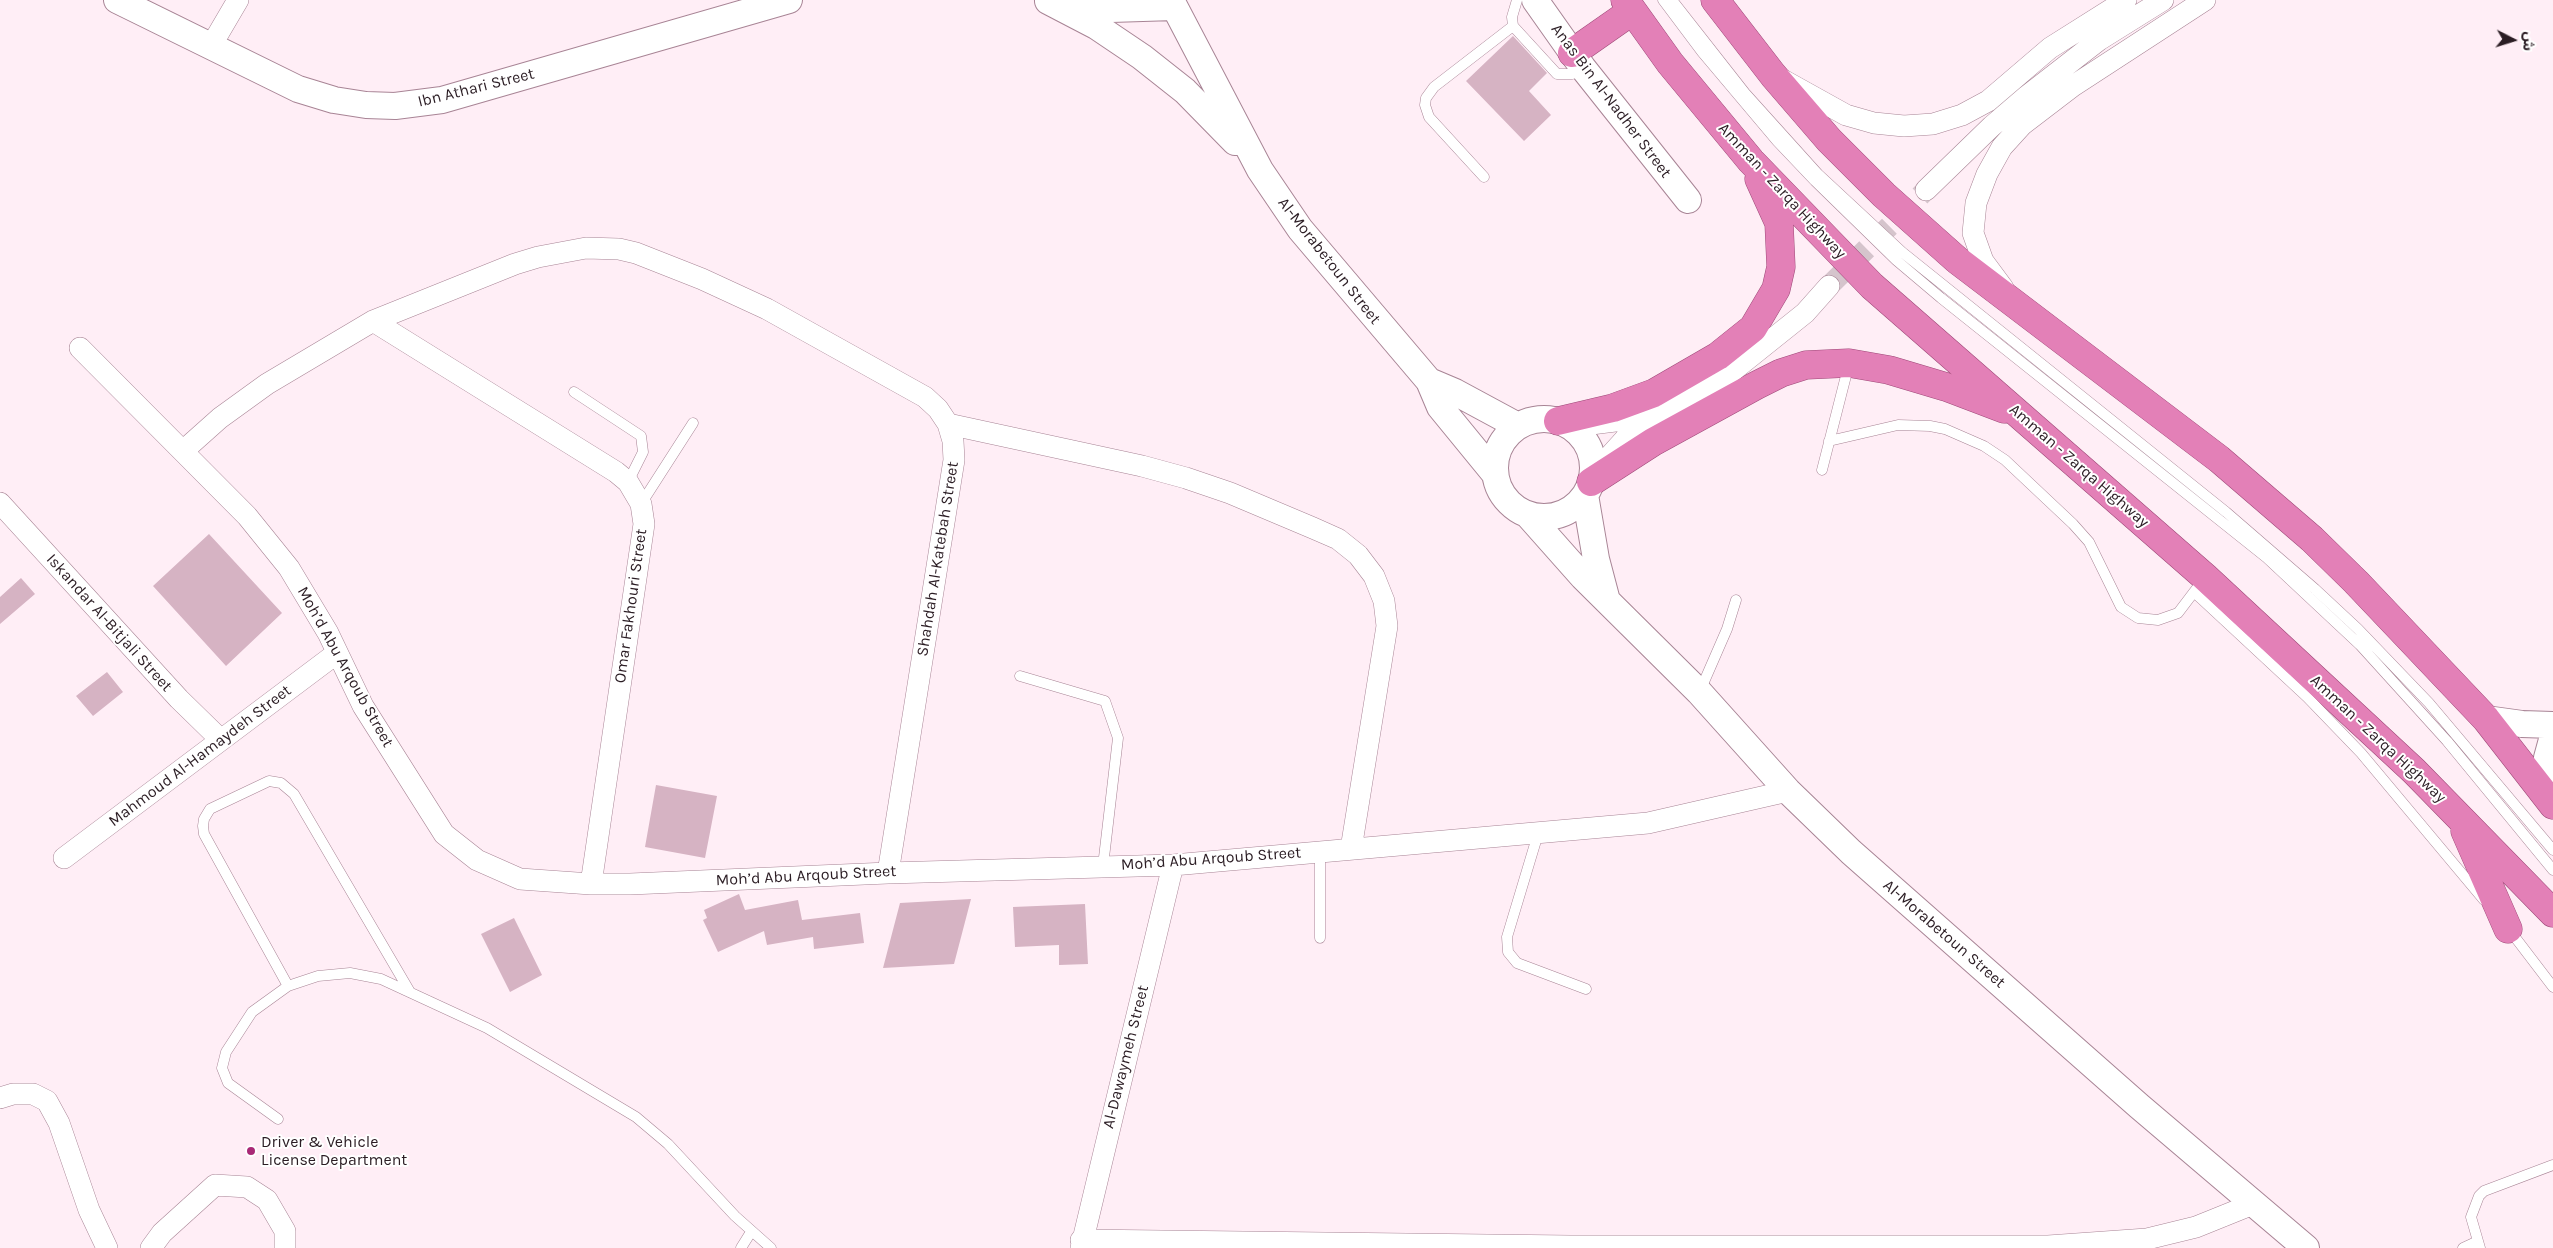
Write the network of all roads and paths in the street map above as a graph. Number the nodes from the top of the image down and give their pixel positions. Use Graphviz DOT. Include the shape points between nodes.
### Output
graph roads {
  1 [pos="117,0"];
  2 [pos="238,0"];
  3 [pos="789,0"];
  4 [pos="1047,0"];
  5 [pos="1517,0"];
  6 [pos="1535,0"];
  7 [pos="1663,0"];
  8 [pos="1672,0"];
  9 [pos="1715,0"];
  10 [pos="2126,0"];
  11 [pos="2163,0"];
  12 [pos="2205,0"];
  13 [pos="1172,4"];
  14 [pos="1629,6"];
  15 [pos="1513,26"];
  16 [pos="211,46"];
  17 [pos="1578,61"];
  18 [pos="1774,75"];
  19 [pos="1751,161"];
  20 [pos="1260,170"];
  21 [pos="1484,177"];
  22 [pos="1926,190"];
  23 [pos="1688,200"];
  24 [pos="1829,286"];
  25 [pos="2020,310"];
  26 [pos="373,321"];
  27 [pos="80,348"];
  28 [pos="1849,363"];
  29 [pos="1429,381"];
  30 [pos="574,392"];
  31 [pos="1661,411"];
  32 [pos="2022,416"];
  33 [pos="693,423"];
  34 [pos="1564,423"];
  35 [pos="948,424"];
  36 [pos="1518,426"];
  37 [pos="1829,441"];
  38 [pos="183,451"];
  39 [pos="1822,470"];
  40 [pos="1494,473"];
  41 [pos="628,482"];
  42 [pos="1590,484"];
  43 [pos="641,504"];
  44 [pos="2,510"];
  45 [pos="1528,515"];
  46 [pos="2199,584"];
  47 [pos="1606,597"];
  48 [pos="1736,600"];
  49 [pos="337,653"];
  50 [pos="1020,676"];
  51 [pos="1699,692"];
  52 [pos="2486,719"];
  53 [pos="2553,725"];
  54 [pos="2553,736"];
  55 [pos="221,740"];
  56 [pos="1788,791"];
  57 [pos="2548,798"];
  58 [pos="2458,816"];
  59 [pos="1538,834"];
  60 [pos="1351,849"];
  61 [pos="2553,850"];
  62 [pos="1320,851"];
  63 [pos="64,858"];
  64 [pos="1173,865"];
  65 [pos="1103,866"];
  66 [pos="2553,870"];
  67 [pos="888,872"];
  68 [pos="591,884"];
  69 [pos="2553,913"];
  70 [pos="2508,929"];
  71 [pos="1320,938"];
  72 [pos="288,986"];
  73 [pos="2553,987"];
  74 [pos="1586,989"];
  75 [pos="410,992"];
  76 [pos="0,1098"];
  77 [pos="278,1119"];
  78 [pos="2553,1165"];
  79 [pos="2252,1204"];
  80 [pos="752,1232"];
  81 [pos="1081,1244"];
  82 [pos="2479,1245"];
  83 [pos="2048,1247"];
  84 [pos="107,1248"];
  85 [pos="151,1248"];
  86 [pos="285,1248"];
  87 [pos="741,1248"];
  88 [pos="771,1248"];
  89 [pos="2306,1248"];
  90 [pos="2463,1248"];
  1 -- 16 [label="street, Ibn Athari Street"];
  2 -- 16 [label="street"];
  3 -- 16 [label="street, Ibn Athari Street" via="442,100 395,106 334,100 298,89"];
  4 -- 13 [label="street" via="1111,9"];
  4 -- 20 [label="street" via="1096,26 1156,68 1224,129"];
  5 -- 15 [label="lane"];
  6 -- 17 [label="street, Anas Bin Al-Nadher Street"];
  7 -- 66 [label="lane" via="1777,141 1889,253 1940,298 2267,558 2354,639 2441,734"];
  8 -- 61 [label="lane" via="1745,93 1818,174 1902,252 2210,499 2315,589 2429,703"];
  9 -- 18 [label="highway"];
  10 -- 18 [label="street" via="2050,48 1988,102 1933,124 1904,126 1856,118"];
  11 -- 22 [label="street" via="2099,40 2027,96"];
  12 -- 25 [label="street" via="2073,86 2022,125 2002,147 1986,174 1976,203 1973,233 1983,261"];
  13 -- 20 [label="street, Al-Morabetoun Street"];
  14 -- 17 [label="highway"];
  14 -- 19 [label="highway, Amman - Zarqa Highway" via="1676,70"];
  15 -- 17 [label="lane" via="1558,74 1572,74"];
  15 -- 21 [label="lane" via="1434,87 1426,98 1429,116"];
  17 -- 23 [label="street, Anas Bin Al-Nadher Street"];
  18 -- 25 [label="highway" via="1829,140 1884,194 1957,260"];
  19 -- 32 [label="highway, Amman - Zarqa Highway" via="1872,286"];
  19 -- 34 [label="highway" via="1779,223 1781,245 1781,268 1776,289 1753,328 1718,356 1654,393"];
  20 -- 29 [label="street, Al-Morabetoun Street" via="1300,229"];
  24 -- 31 [label="street" via="1805,313 1752,357 1725,377"];
  25 -- 52 [label="highway" via="2170,422 2266,499 2356,582"];
  26 -- 35 [label="street, Shahdah Al-Katebah Street" via="538,257 586,248 619,249 636,253 751,302 830,343 925,397"];
  26 -- 38 [label="street, Shahdah Al-Katebah Street" via="267,384 220,418"];
  26 -- 41 [label="street, Omar Fakhouri Street"];
  27 -- 38 [label="street, Moh’d Abu Arqoub Street"];
  28 -- 32 [label="highway" via="1918,378"];
  28 -- 37 [label="lane"];
  28 -- 42 [label="highway" via="1806,365 1781,373 1653,442"];
  29 -- 36 [label="street, Al-Morabetoun Street"];
  29 -- 40 [label="street, Al-Morabetoun Street" via="1440,407"];
  30 -- 41 [label="lane" via="641,436 643,452"];
  31 -- 34 [label="street" via="1623,420"];
  31 -- 42 [label="street" via="1625,439"];
  32 -- 46 [label="highway, Amman - Zarqa Highway"];
  33 -- 43 [label="lane"];
  34 -- 36 [label="street" via="1545,418"];
  34 -- 42 [label="street" via="1584,439 1592,456"];
  35 -- 60 [label="street" via="1186,478 1314,528 1338,539 1358,555 1374,576 1384,600 1387,626"];
  35 -- 67 [label="street, Shahdah Al-Katebah Street" via="954,460"];
  36 -- 40 [label="street" via="1504,438 1496,454"];
  37 -- 39 [label="lane"];
  37 -- 46 [label="lane" via="1898,425 1930,426 1965,437 2005,460 2073,524 2089,542 2121,607 2138,618 2158,620 2178,614"];
  38 -- 49 [label="street, Moh’d Abu Arqoub Street" via="269,541 308,596"];
  40 -- 45 [label="street" via="1500,491 1511,506"];
  41 -- 43 [label="street, Omar Fakhouri Street"];
  42 -- 45 [label="street" via="1574,507 1560,515 1544,518"];
  42 -- 47 [label="street, Al-Morabetoun Street" via="1596,559"];
  43 -- 68 [label="street, Omar Fakhouri Street" via="644,524"];
  44 -- 55 [label="street, Iskandar Al-Bitjali Street"];
  45 -- 47 [label="street, Al-Morabetoun Street" via="1553,545"];
  46 -- 58 [label="highway, Amman - Zarqa Highway" via="2407,764"];
  46 -- 70 [label="lane" via="2361,753"];
  47 -- 51 [label="street, Al-Morabetoun Street"];
  48 -- 51 [label="lane" via="1725,636"];
  49 -- 55 [label="street, Mahmoud Al-Hamaydeh Street"];
  49 -- 68 [label="street, Moh’d Abu Arqoub Street" via="363,706 444,834 477,860 520,879"];
  50 -- 65 [label="lane" via="1105,701 1118,738"];
  51 -- 56 [label="street, Al-Morabetoun Street"];
  52 -- 53 [label="street"];
  52 -- 57 [label="highway"];
  54 -- 57 [label="street" via="2547,758"];
  55 -- 63 [label="street, Mahmoud Al-Hamaydeh Street"];
  56 -- 59 [label="street, Moh’d Abu Arqoub Street" via="1648,823"];
  56 -- 79 [label="street, Al-Morabetoun Street" via="1851,852"];
  58 -- 69 [label="highway, Amman - Zarqa Highway"];
  58 -- 70 [label="highway"];
  59 -- 60 [label="street, Moh’d Abu Arqoub Street"];
  59 -- 74 [label="lane" via="1507,937 1508,952 1517,963"];
  60 -- 62 [label="street, Moh’d Abu Arqoub Street"];
  62 -- 64 [label="street, Moh’d Abu Arqoub Street"];
  62 -- 71 [label="lane"];
  64 -- 65 [label="street, Moh’d Abu Arqoub Street"];
  64 -- 81 [label="street, Al-Dawaymeh Street"];
  65 -- 67 [label="street, Moh’d Abu Arqoub Street"];
  67 -- 68 [label="street, Moh’d Abu Arqoub Street"];
  70 -- 73 [label="lane"];
  72 -- 75 [label="lane" via="318,976 350,973 381,979"];
  72 -- 75 [label="lane" via="204,834 203,826 210,809 269,781 281,783 294,794"];
  72 -- 77 [label="lane" via="252,1012 226,1052 222,1068 228,1083"];
  75 -- 80 [label="lane" via="487,1028 636,1117 668,1144"];
  76 -- 84 [label="street" via="32,1094 46,1101 59,1123 89,1210"];
  78 -- 82 [label="lane" via="2484,1191 2479,1196 2471,1216"];
  79 -- 83 [label="street" via="2196,1227 2147,1239"];
  79 -- 89 [label="street, Al-Morabetoun Street"];
  80 -- 87 [label="lane"];
  80 -- 88 [label="lane"];
  81 -- 83 [label="street"];
  82 -- 90 [label="lane"];
  85 -- 86 [label="street" via="162,1233 215,1185 247,1186 267,1200 285,1231"];
}
